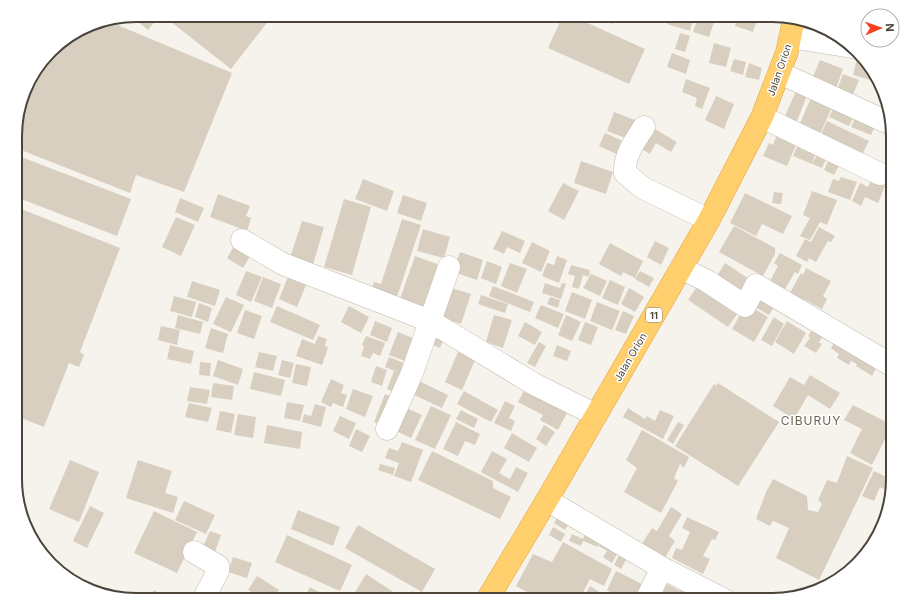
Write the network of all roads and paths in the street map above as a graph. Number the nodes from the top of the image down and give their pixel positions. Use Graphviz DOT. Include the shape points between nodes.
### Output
graph roads {
  1 [pos="792,28"];
  2 [pos="835,42"];
  3 [pos="780,73"];
  4 [pos="762,117"];
  5 [pos="885,121"];
  6 [pos="644,127"];
  7 [pos="880,174"];
  8 [pos="709,220"];
  9 [pos="242,240"];
  10 [pos="449,267"];
  11 [pos="681,268"];
  12 [pos="430,322"];
  13 [pos="886,362"];
  14 [pos="596,415"];
  15 [pos="387,428"];
  16 [pos="547,500"];
  17 [pos="194,552"];
  18 [pos="662,568"];
  19 [pos="207,593"];
  20 [pos="491,593"];
  21 [pos="650,593"];
  22 [pos="711,593"];
  1 -- 2 [label="street"];
  1 -- 3 [label="highway, Jalan Orion / 11"];
  3 -- 4 [label="highway, Jalan Orion / 11"];
  3 -- 5 [label="street"];
  4 -- 7 [label="street"];
  4 -- 8 [label="highway, Jalan Orion / 11"];
  6 -- 8 [label="street" via="625,163 625,173 643,188"];
  8 -- 11 [label="highway, Jalan Orion / 11"];
  9 -- 12 [label="street" via="283,264"];
  10 -- 12 [label="street"];
  11 -- 13 [label="street" via="707,281 745,306 756,285"];
  11 -- 14 [label="highway, Jalan Orion / 11"];
  12 -- 14 [label="street" via="534,384"];
  12 -- 15 [label="street" via="412,373"];
  14 -- 16 [label="highway, Jalan Orion / 11"];
  16 -- 18 [label="street"];
  16 -- 20 [label="highway, Jalan Orion / 11"];
  17 -- 19 [label="street" via="218,566"];
  18 -- 21 [label="street"];
  18 -- 22 [label="street"];
}
